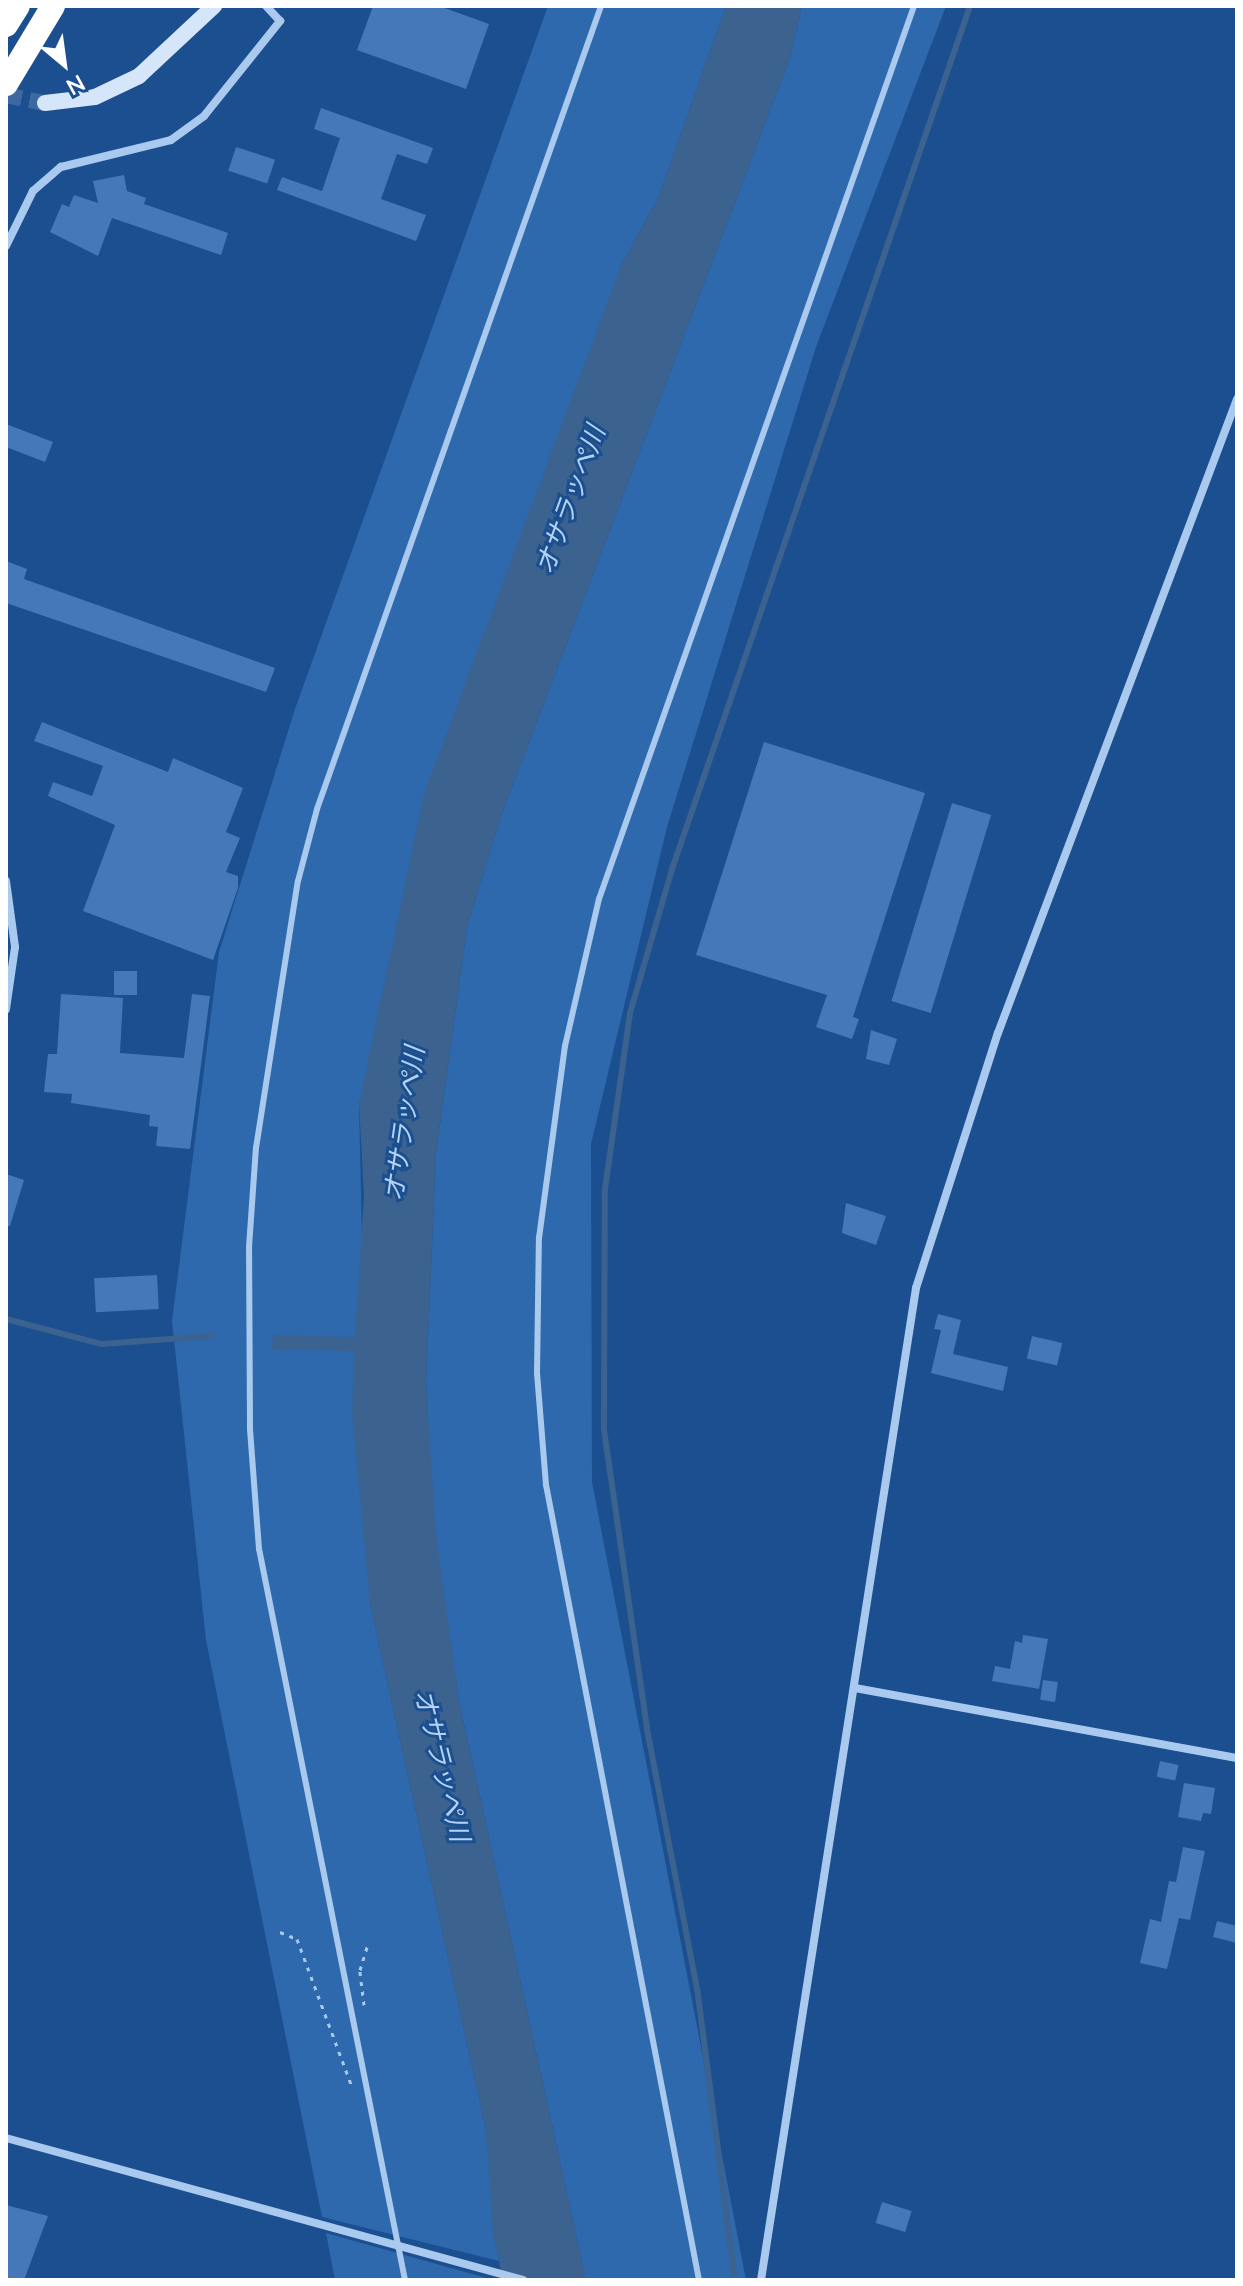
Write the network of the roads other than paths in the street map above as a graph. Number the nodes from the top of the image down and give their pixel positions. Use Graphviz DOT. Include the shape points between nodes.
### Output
graph roads {
  1 [pos="18,6"];
  2 [pos="214,6"];
  3 [pos="266,6"];
  4 [pos="601,6"];
  5 [pos="914,6"];
  6 [pos="47,16"];
  7 [pos="6,25"];
  8 [pos="6,84"];
  9 [pos="6,102"];
  10 [pos="45,103"];
  11 [pos="6,246"];
  12 [pos="1237,399"];
  13 [pos="6,881"];
  14 [pos="6,1009"];
  15 [pos="855,1688"];
  16 [pos="1237,1758"];
  17 [pos="6,2138"];
  18 [pos="400,2244"];
  19 [pos="405,2280"];
  20 [pos="523,2280"];
  21 [pos="699,2280"];
  22 [pos="761,2280"];
  1 -- 7 [label="highway"];
  2 -- 10 [label="main road" via="139,76 95,97"];
  3 -- 11 [label="street" via="280,21 204,116 171,140 61,167 33,191"];
  4 -- 18 [label="lane" via="317,809 298,881 256,1148 249,1247 249,1414 259,1549"];
  5 -- 21 [label="lane" via="599,899 563,1059 539,1238 537,1374 549,1500"];
  6 -- 8 [label="highway"];
  6 -- 9 [label="highway"];
  12 -- 15 [label="street" via="998,1033 934,1222 916,1288"];
  13 -- 14 [label="street" via="15,947"];
  15 -- 16 [label="street"];
  15 -- 22 [label="street"];
  17 -- 18 [label="street"];
  18 -- 19 [label="lane"];
  18 -- 20 [label="street"];
}
